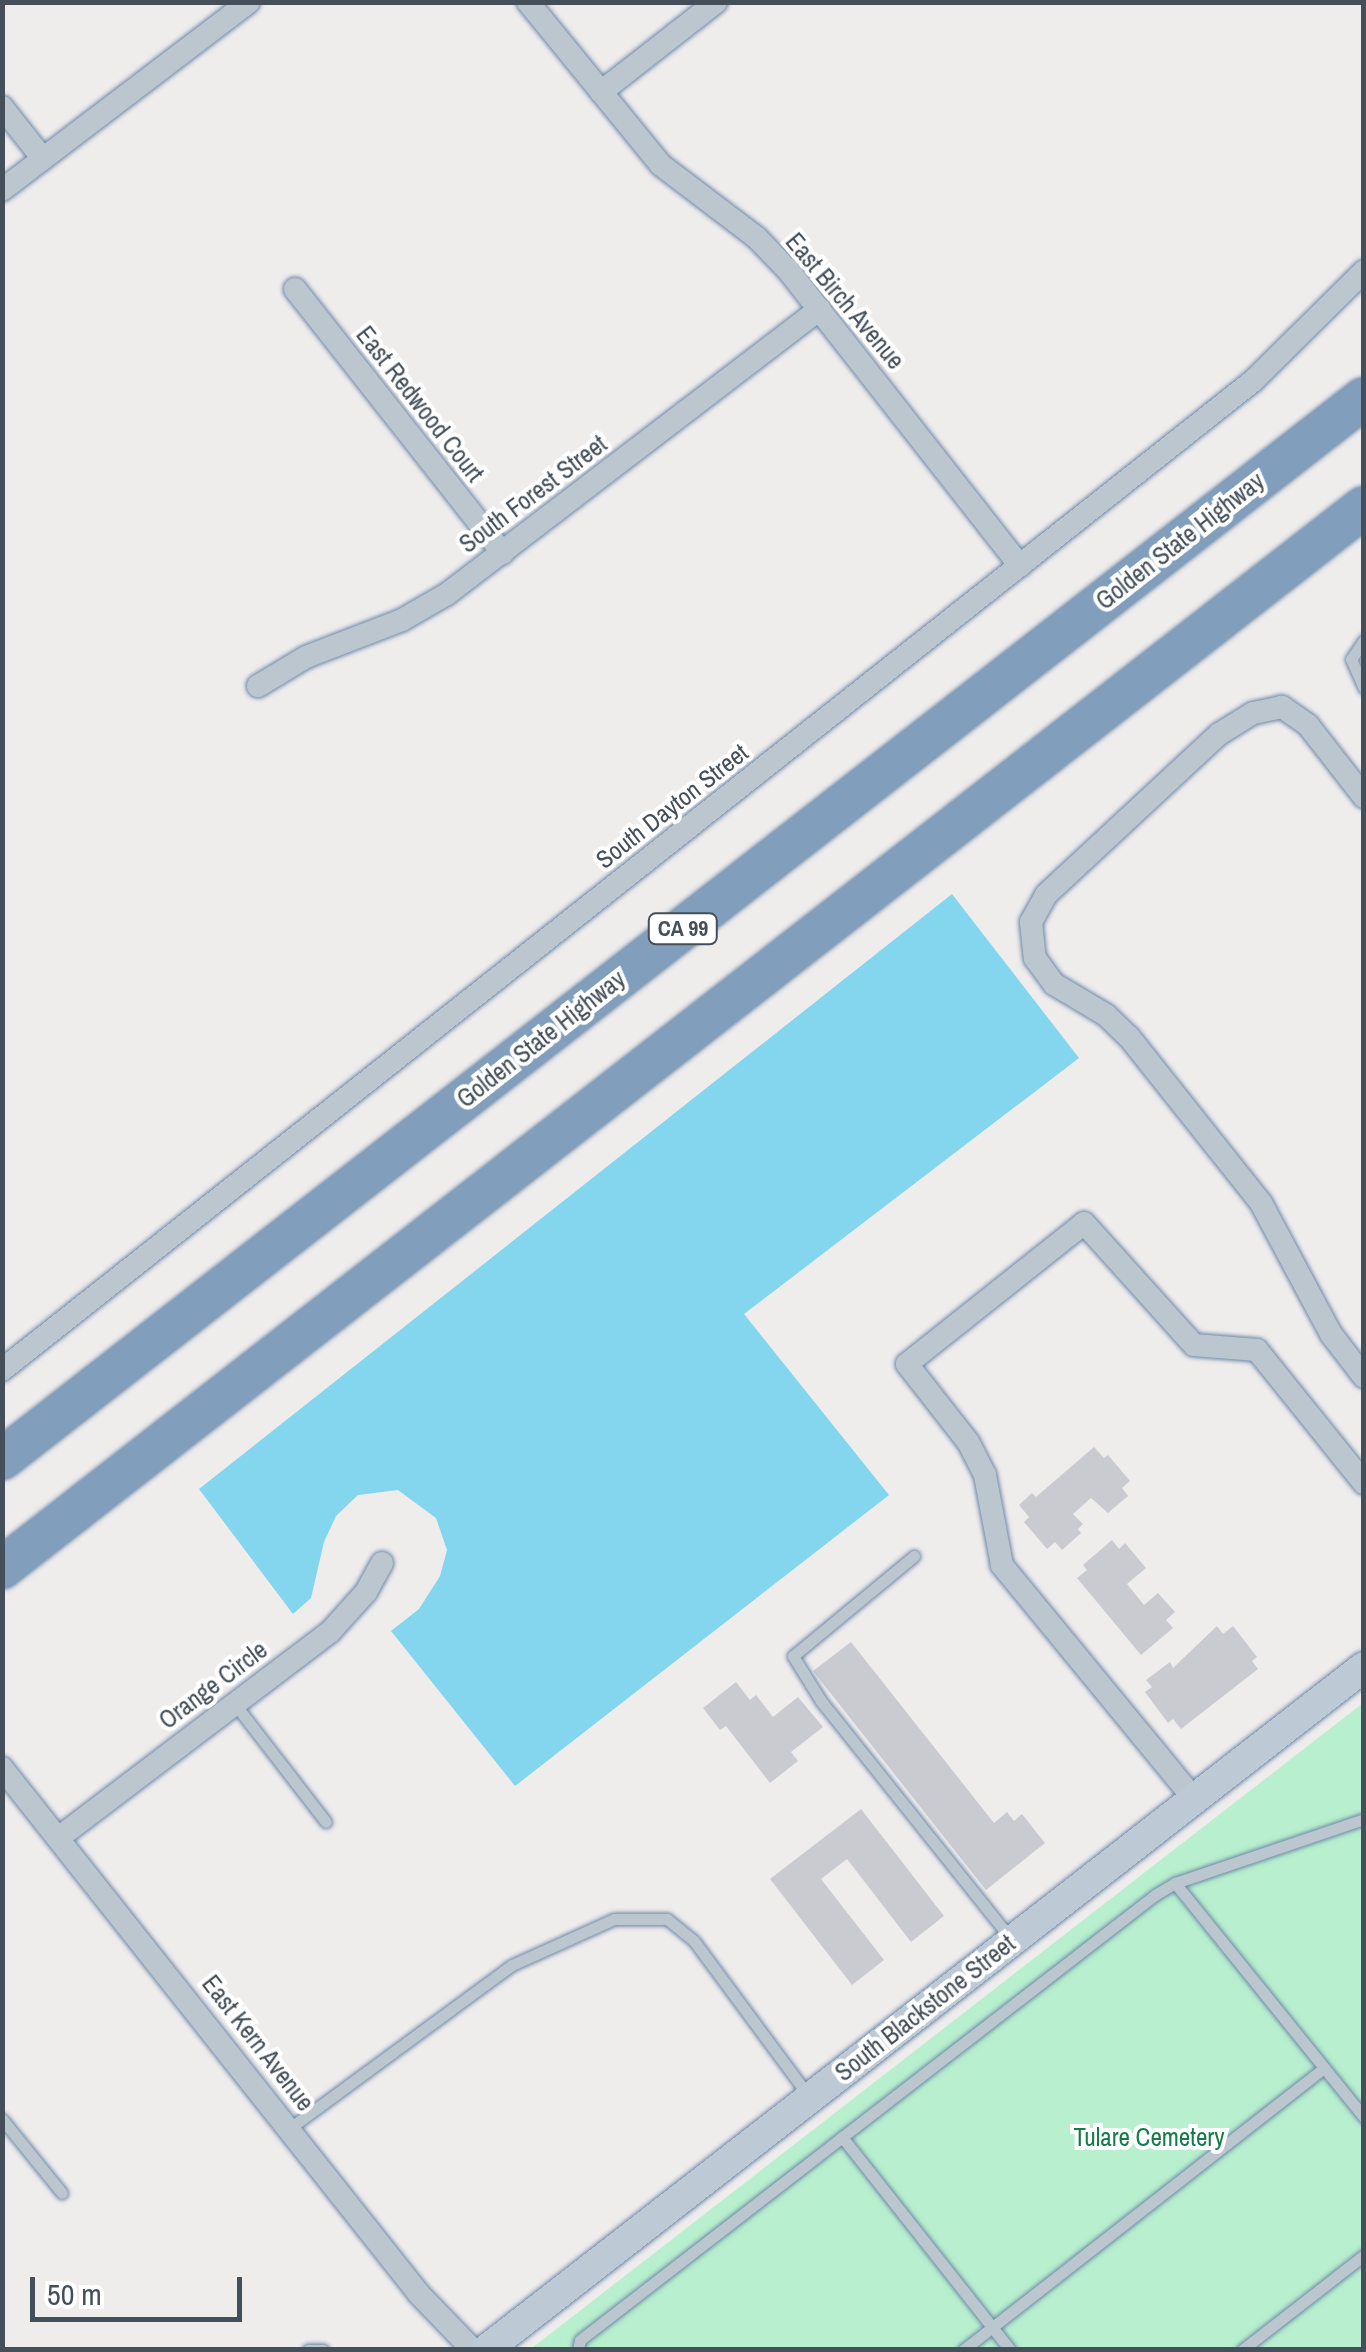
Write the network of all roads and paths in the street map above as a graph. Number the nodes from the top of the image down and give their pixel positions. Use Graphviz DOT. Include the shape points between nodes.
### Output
graph roads {
  1 [pos="249,2"];
  2 [pos="528,2"];
  3 [pos="716,2"];
  4 [pos="601,92"];
  5 [pos="2,107"];
  6 [pos="43,159"];
  7 [pos="2,190"];
  8 [pos="1364,271"];
  9 [pos="295,289"];
  10 [pos="820,309"];
  11 [pos="1364,398"];
  12 [pos="1364,508"];
  13 [pos="503,553"];
  14 [pos="1020,566"];
  15 [pos="1364,640"];
  16 [pos="258,686"];
  17 [pos="1364,688"];
  18 [pos="1364,797"];
  19 [pos="2,1370"];
  20 [pos="1364,1377"];
  21 [pos="2,1459"];
  22 [pos="1364,1483"];
  23 [pos="914,1556"];
  24 [pos="382,1562"];
  25 [pos="2,1568"];
  26 [pos="1364,1667"];
  27 [pos="234,1703"];
  28 [pos="2,1768"];
  29 [pos="1194,1799"];
  30 [pos="1364,1818"];
  31 [pos="326,1822"];
  32 [pos="61,1836"];
  33 [pos="1175,1882"];
  34 [pos="1012,1940"];
  35 [pos="1324,2068"];
  36 [pos="810,2098"];
  37 [pos="1364,2117"];
  38 [pos="2,2118"];
  39 [pos="290,2128"];
  40 [pos="842,2137"];
  41 [pos="62,2193"];
  42 [pos="1364,2254"];
  43 [pos="992,2327"];
  44 [pos="308,2350"];
  45 [pos="323,2350"];
  46 [pos="473,2350"];
  47 [pos="486,2350"];
  48 [pos="578,2350"];
  49 [pos="964,2350"];
  50 [pos="1010,2350"];
  51 [pos="1242,2350"];
  1 -- 6 [label="street"];
  2 -- 4 [label="street, East Birch Avenue"];
  3 -- 4 [label="street"];
  4 -- 10 [label="street, East Birch Avenue" via="661,164 756,237"];
  5 -- 6 [label="street"];
  6 -- 7 [label="street"];
  8 -- 14 [label="street, South Dayton Street" via="1254,380"];
  9 -- 13 [label="street, East Redwood Court"];
  10 -- 13 [label="street, South Forest Street"];
  10 -- 14 [label="street, East Birch Avenue"];
  11 -- 21 [label="highway, Golden State Highway / CA 99"];
  12 -- 25 [label="highway"];
  13 -- 16 [label="street, South Forest Street" via="402,620 306,657"];
  14 -- 19 [label="street, South Dayton Street"];
  15 -- 17 [label="lane" via="1351,659"];
  18 -- 20 [label="street" via="1308,725 1282,707 1253,713 1218,734 1046,895 1031,922 1035,958 1054,984 1129,1037 1260,1203 1331,1334"];
  22 -- 29 [label="street" via="1257,1350 1194,1345 1084,1223 907,1364 968,1442 985,1475 1002,1565"];
  23 -- 34 [label="lane" via="793,1656 820,1702"];
  24 -- 27 [label="street, Orange Circle" via="366,1592 330,1632"];
  26 -- 29 [label="main road, South Blackstone Street"];
  27 -- 31 [label="lane"];
  27 -- 32 [label="street, Orange Circle"];
  28 -- 32 [label="street, East Kern Avenue"];
  29 -- 34 [label="main road, South Blackstone Street"];
  30 -- 33 [label="lane"];
  32 -- 39 [label="street, East Kern Avenue"];
  33 -- 35 [label="lane"];
  33 -- 40 [label="lane"];
  34 -- 36 [label="main road, South Blackstone Street"];
  35 -- 37 [label="lane"];
  35 -- 43 [label="lane"];
  36 -- 39 [label="lane" via="694,1941 667,1919 614,1919 512,1965"];
  36 -- 47 [label="main road, South Blackstone Street"];
  38 -- 41 [label="lane"];
  39 -- 46 [label="street, East Kern Avenue" via="419,2294"];
  40 -- 43 [label="lane"];
  40 -- 48 [label="lane" via="580,2340"];
  42 -- 51 [label="lane"];
  43 -- 49 [label="lane"];
  43 -- 50 [label="lane"];
  44 -- 45 [label="lane"];
}
